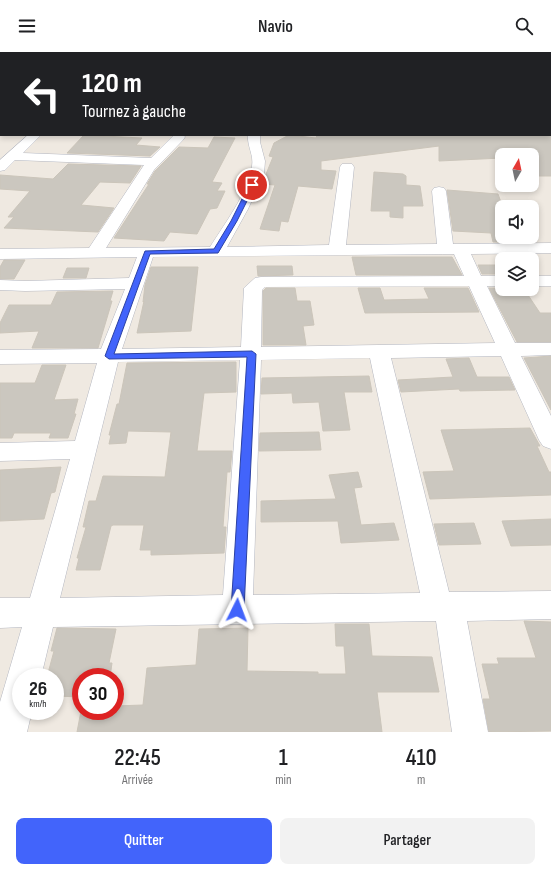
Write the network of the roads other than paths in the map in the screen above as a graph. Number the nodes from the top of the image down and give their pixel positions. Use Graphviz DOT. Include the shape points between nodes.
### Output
graph roads {
  1 [pos="34,136"];
  2 [pos="178,136"];
  3 [pos="251,136"];
  4 [pos="12,156"];
  5 [pos="154,162"];
  6 [pos="0,167"];
  7 [pos="347,167"];
  8 [pos="439,192"];
  9 [pos="551,248"];
  10 [pos="337,250"];
  11 [pos="453,250"];
  12 [pos="216,251"];
  13 [pos="147,252"];
  14 [pos="94,253"];
  15 [pos="0,254"];
  16 [pos="475,281"];
  17 [pos="495,281"];
  18 [pos="539,281"];
  19 [pos="551,281"];
  20 [pos="136,283"];
  21 [pos="0,285"];
  22 [pos="551,349"];
  23 [pos="507,350"];
  24 [pos="379,352"];
  25 [pos="252,354"];
  26 [pos="109,356"];
  27 [pos="0,357"];
  28 [pos="551,440"];
  29 [pos="86,450"];
  30 [pos="0,452"];
  31 [pos="551,605"];
  32 [pos="444,607"];
  33 [pos="237,610"];
  34 [pos="42,612"];
  35 [pos="0,613"];
  36 [pos="26,668"];
  37 [pos="12,718"];
  38 [pos="8,732"];
  39 [pos="470,732"];
  1 -- 4 [label="street"];
  2 -- 5 [label="street"];
  3 -- 12 [label="street" via="259,164 256,176"];
  4 -- 5 [label="street"];
  4 -- 6 [label="street"];
  5 -- 14 [label="street" via="130,194"];
  7 -- 10 [label="street"];
  8 -- 11 [label="street"];
  9 -- 11 [label="street"];
  10 -- 11 [label="street"];
  10 -- 12 [label="street"];
  11 -- 16 [label="street"];
  12 -- 13 [label="street"];
  13 -- 14 [label="street"];
  13 -- 20 [label="street"];
  14 -- 15 [label="street"];
  16 -- 17 [label="street"];
  16 -- 23 [label="street"];
  16 -- 25 [label="street" via="261,282 253,288"];
  18 -- 19 [label="street"];
  20 -- 21 [label="street"];
  20 -- 26 [label="street"];
  22 -- 23 [label="street"];
  23 -- 24 [label="street"];
  23 -- 28 [label="street"];
  24 -- 25 [label="street"];
  24 -- 32 [label="street"];
  25 -- 26 [label="street"];
  25 -- 33 [label="street"];
  26 -- 27 [label="street"];
  26 -- 29 [label="street"];
  29 -- 30 [label="street"];
  29 -- 34 [label="street"];
  31 -- 32 [label="street"];
  32 -- 33 [label="street"];
  32 -- 39 [label="street"];
  33 -- 34 [label="street"];
  34 -- 35 [label="street"];
  34 -- 36 [label="street"];
  37 -- 38 [label="street"];
}
